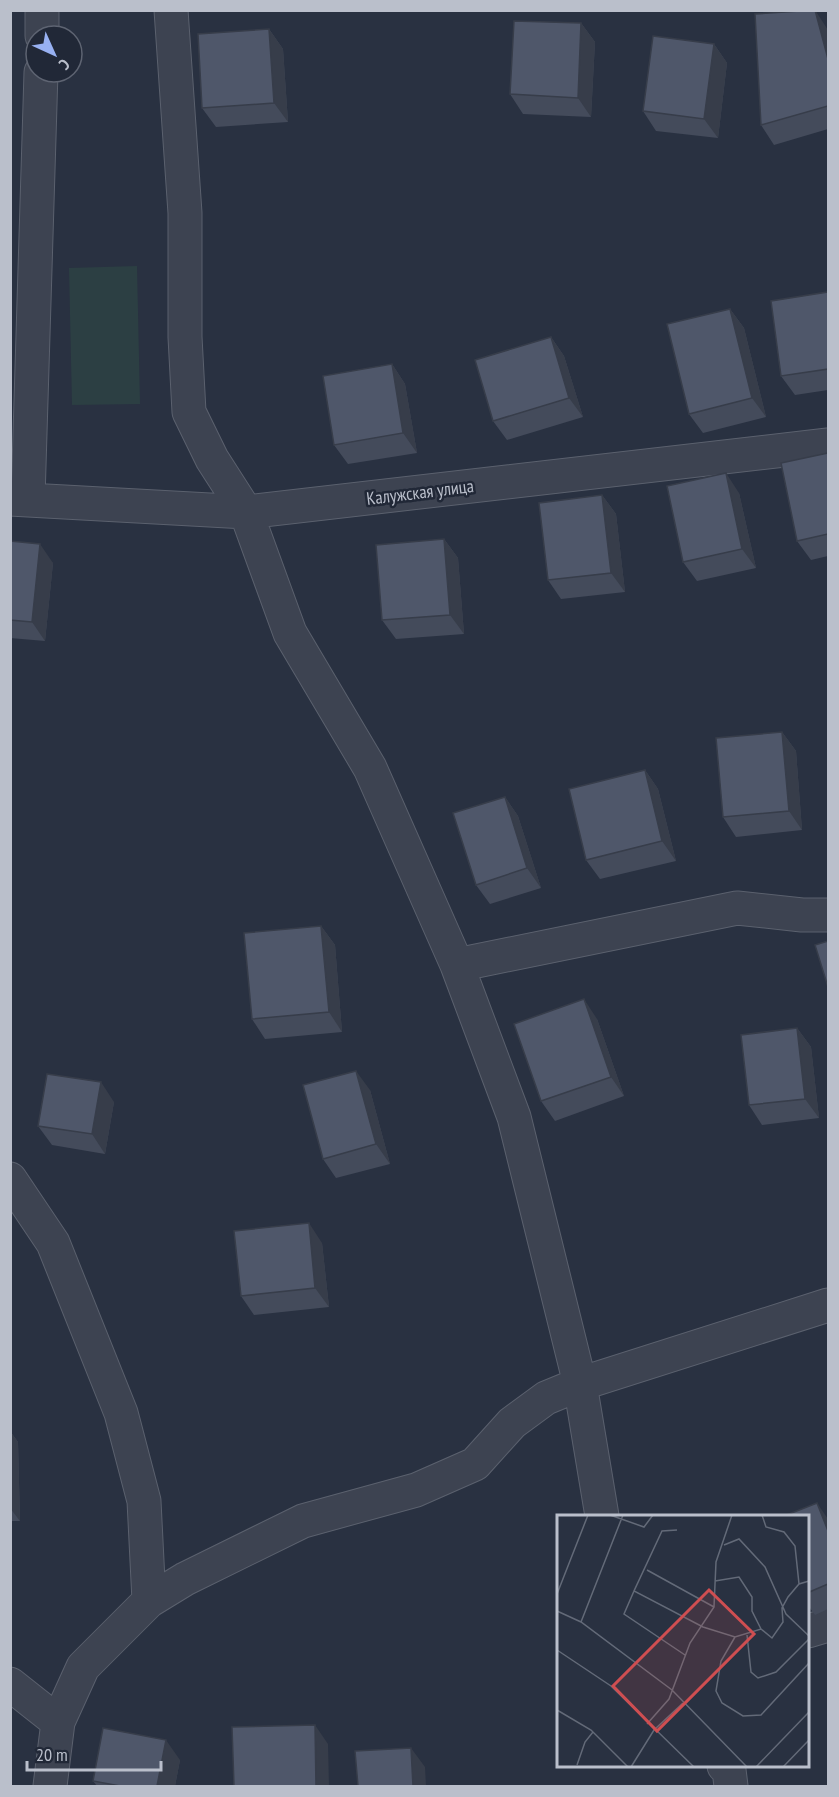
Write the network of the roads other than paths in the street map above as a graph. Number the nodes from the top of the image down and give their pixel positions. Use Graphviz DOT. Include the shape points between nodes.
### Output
graph roads {
  1 [pos="171,10"];
  2 [pos="39,84"];
  3 [pos="828,445"];
  4 [pos="19,499"];
  5 [pos="246,512"];
  6 [pos="828,915"];
  7 [pos="457,965"];
  8 [pos="10,1179"];
  9 [pos="828,1305"];
  10 [pos="580,1384"];
  11 [pos="602,1515"];
  12 [pos="149,1601"];
  13 [pos="828,1625"];
  14 [pos="809,1630"];
  15 [pos="10,1684"];
  16 [pos="58,1722"];
  17 [pos="725,1767"];
  18 [pos="51,1786"];
  19 [pos="731,1786"];
  1 -- 5 [label="street" via="185,213 189,412 212,459"];
  2 -- 4 [label="street"];
  3 -- 5 [label="street, Калужская улица"];
  4 -- 5 [label="street, Калужская улица"];
  5 -- 7 [label="street" via="290,633 370,768"];
  6 -- 7 [label="street" via="736,908"];
  7 -- 10 [label="street" via="514,1117"];
  8 -- 12 [label="street" via="53,1243 122,1413 144,1501"];
  9 -- 10 [label="street"];
  10 -- 11 [label="street"];
  10 -- 12 [label="street" via="546,1398 512,1423 475,1464 416,1490 303,1521 184,1579"];
  12 -- 16 [label="street" via="83,1667"];
  13 -- 14 [label="street"];
  15 -- 16 [label="street"];
  16 -- 18 [label="street"];
  17 -- 19 [label="street"];
}
